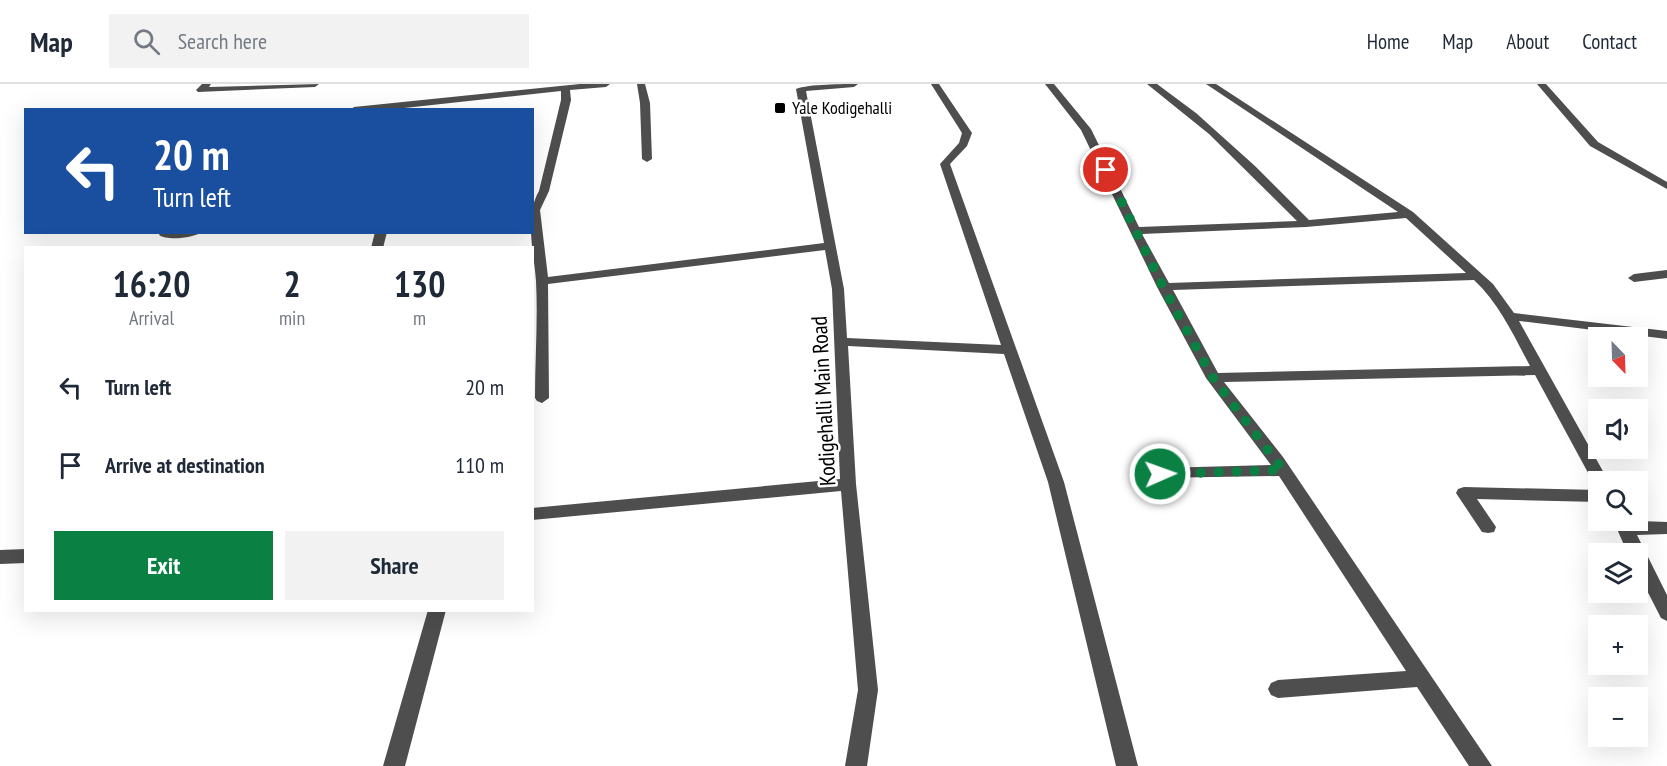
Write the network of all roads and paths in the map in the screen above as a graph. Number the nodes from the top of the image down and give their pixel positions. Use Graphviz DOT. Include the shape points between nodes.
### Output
graph roads {
  1 [pos="207,84"];
  2 [pos="315,84"];
  3 [pos="604,84"];
  4 [pos="641,84"];
  5 [pos="854,84"];
  6 [pos="935,84"];
  7 [pos="1049,84"];
  8 [pos="1150,84"];
  9 [pos="1210,84"];
  10 [pos="1541,84"];
  11 [pos="827,85"];
  12 [pos="565,89"];
  13 [pos="474,98"];
  14 [pos="396,107"];
  15 [pos="471,108"];
  16 [pos="647,159"];
  17 [pos="1667,186"];
  18 [pos="534,208"];
  19 [pos="1409,214"];
  20 [pos="534,223"];
  21 [pos="1306,224"];
  22 [pos="1135,231"];
  23 [pos="176,234"];
  24 [pos="165,235"];
  25 [pos="830,246"];
  26 [pos="1667,274"];
  27 [pos="1478,276"];
  28 [pos="1634,278"];
  29 [pos="539,287"];
  30 [pos="1163,287"];
  31 [pos="1510,316"];
  32 [pos="1667,335"];
  33 [pos="842,342"];
  34 [pos="1011,350"];
  35 [pos="1541,370"];
  36 [pos="1213,378"];
  37 [pos="542,399"];
  38 [pos="1283,470"];
  39 [pos="1595,471"];
  40 [pos="1160,474"];
  41 [pos="848,484"];
  42 [pos="1588,496"];
  43 [pos="534,514"];
  44 [pos="1488,527"];
  45 [pos="1648,527"];
  46 [pos="1667,528"];
  47 [pos="24,556"];
  48 [pos="0,557"];
  49 [pos="1648,574"];
  50 [pos="436,612"];
  51 [pos="1667,613"];
  52 [pos="1422,678"];
  53 [pos="1278,689"];
  54 [pos="394,766"];
  55 [pos="856,766"];
  56 [pos="1127,766"];
  57 [pos="1481,766"];
  1 -- 2 [label="street" via="201,90"];
  3 -- 12 [label="street"];
  4 -- 16 [label="street"];
  5 -- 11 [label="street, Kodigehalli Main Road"];
  6 -- 34 [label="street" via="967,133 965,144 945,164"];
  7 -- 22 [label="street" via="1086,129"];
  8 -- 21 [label="street" via="1190,113 1258,174"];
  9 -- 19 [label="street"];
  10 -- 17 [label="street" via="1594,144"];
  11 -- 25 [label="street, Kodigehalli Main Road" via="801,89"];
  12 -- 13 [label="street"];
  12 -- 18 [label="street" via="566,100 544,191"];
  13 -- 14 [label="street"];
  13 -- 15 [label="street"];
  19 -- 21 [label="street"];
  19 -- 27 [label="street"];
  20 -- 29 [label="street"];
  21 -- 22 [label="street"];
  22 -- 30 [label="street"];
  23 -- 24 [label="street"];
  25 -- 29 [label="street"];
  25 -- 33 [label="street, Kodigehalli Main Road"];
  26 -- 28 [label="street"];
  27 -- 30 [label="street"];
  27 -- 31 [label="street"];
  29 -- 37 [label="street"];
  30 -- 36 [label="street"];
  31 -- 32 [label="street"];
  31 -- 35 [label="street"];
  33 -- 34 [label="street"];
  33 -- 41 [label="street, Kodigehalli Main Road"];
  34 -- 56 [label="street" via="1056,482"];
  35 -- 36 [label="street"];
  35 -- 39 [label="street"];
  36 -- 38 [label="street"];
  38 -- 40 [label="street"];
  38 -- 52 [label="street"];
  41 -- 43 [label="street"];
  41 -- 55 [label="street, Kodigehalli Main Road" via="868,690"];
  42 -- 44 [label="street" via="1464,493"];
  45 -- 46 [label="street"];
  47 -- 48 [label="street"];
  49 -- 51 [label="street"];
  50 -- 54 [label="street"];
  52 -- 53 [label="street"];
  52 -- 57 [label="street"];
}
